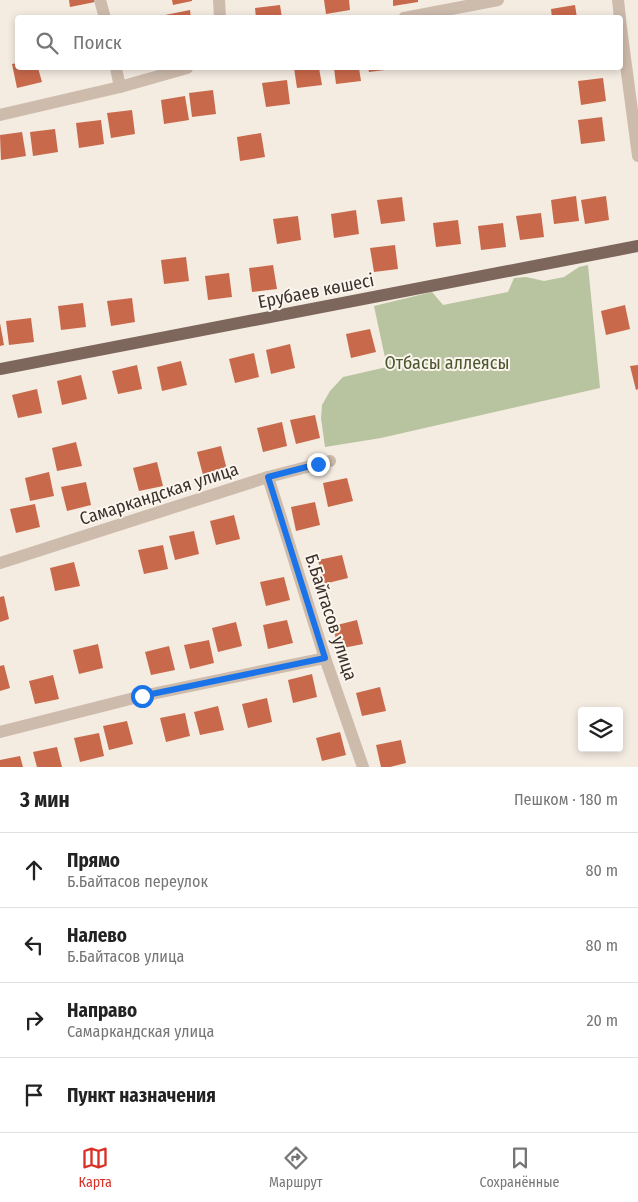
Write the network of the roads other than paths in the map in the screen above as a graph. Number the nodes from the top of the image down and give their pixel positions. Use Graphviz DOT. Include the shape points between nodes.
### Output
graph roads {
  1 [pos="100,0"];
  2 [pos="219,0"];
  3 [pos="498,0"];
  4 [pos="618,0"];
  5 [pos="104,15"];
  6 [pos="220,15"];
  7 [pos="420,15"];
  8 [pos="620,15"];
  9 [pos="623,42"];
  10 [pos="116,70"];
  11 [pos="180,70"];
  12 [pos="120,87"];
  13 [pos="0,115"];
  14 [pos="638,156"];
  15 [pos="638,246"];
  16 [pos="0,370"];
  17 [pos="330,460"];
  18 [pos="268,477"];
  19 [pos="0,563"];
  20 [pos="325,658"];
  21 [pos="0,732"];
  22 [pos="363,767"];
  1 -- 5 [label="street"];
  2 -- 6 [label="street"];
  3 -- 7 [label="street"];
  4 -- 8 [label="street"];
  9 -- 14 [label="street"];
  10 -- 12 [label="street"];
  11 -- 12 [label="street"];
  12 -- 13 [label="street"];
  15 -- 16 [label="main road, Ерубаев көшесі"];
  17 -- 18 [label="street, Самаркандская улица"];
  18 -- 19 [label="street, Самаркандская улица"];
  18 -- 20 [label="street, Б.Байтасов улица"];
  20 -- 21 [label="street" via="142,696"];
  20 -- 22 [label="street, Б.Байтасов улица"];
}
